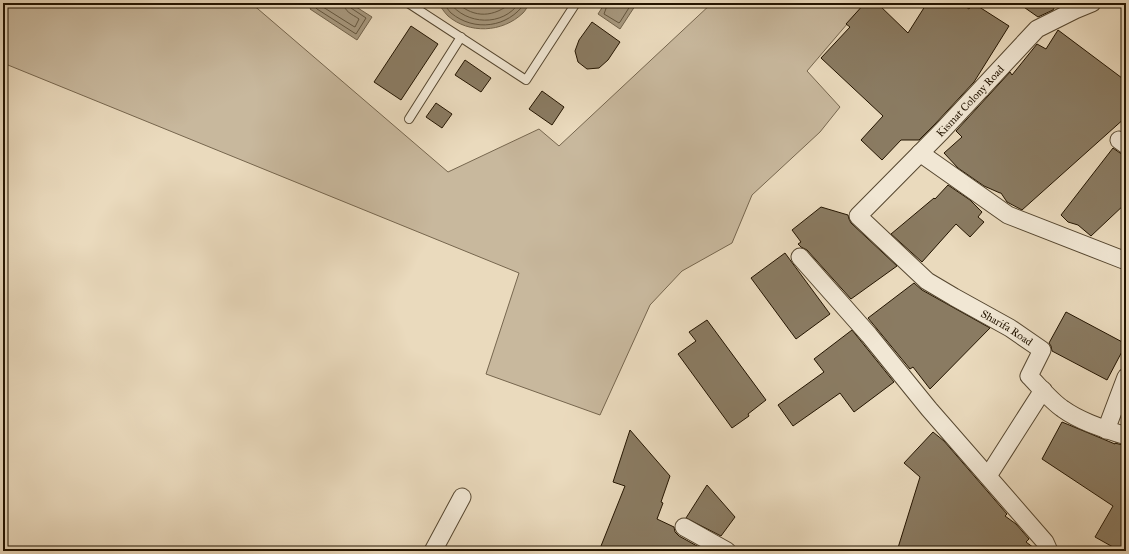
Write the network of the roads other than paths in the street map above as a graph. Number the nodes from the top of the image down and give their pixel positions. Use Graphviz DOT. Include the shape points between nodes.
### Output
graph roads {
  1 [pos="408,3"];
  2 [pos="576,3"];
  3 [pos="1092,3"];
  4 [pos="1071,6"];
  5 [pos="461,38"];
  6 [pos="409,119"];
  7 [pos="920,153"];
  8 [pos="858,216"];
  9 [pos="800,257"];
  10 [pos="1126,261"];
  11 [pos="1126,377"];
  12 [pos="1043,390"];
  13 [pos="1106,430"];
  14 [pos="1126,436"];
  15 [pos="988,476"];
  16 [pos="462,497"];
  17 [pos="684,526"];
  18 [pos="434,551"];
  19 [pos="727,551"];
  20 [pos="1049,551"];
  1 -- 5 [label="lane"];
  2 -- 5 [label="lane" via="526,80"];
  3 -- 4 [label="street, Kismat Colony Road"];
  4 -- 7 [label="street, Kismat Colony Road" via="1037,29"];
  5 -- 6 [label="lane"];
  7 -- 8 [label="street, Kismat Colony Road"];
  7 -- 10 [label="street" via="1008,215"];
  8 -- 12 [label="street, Sharifa Road" via="927,281 1010,328 1042,350 1029,376"];
  9 -- 15 [label="street"];
  11 -- 13 [label="street"];
  12 -- 13 [label="street, Sharifa Road" via="1075,417"];
  12 -- 15 [label="street"];
  13 -- 14 [label="street, Sharifa Road"];
  15 -- 20 [label="street" via="1045,542"];
  16 -- 18 [label="street"];
  17 -- 19 [label="street"];
}
